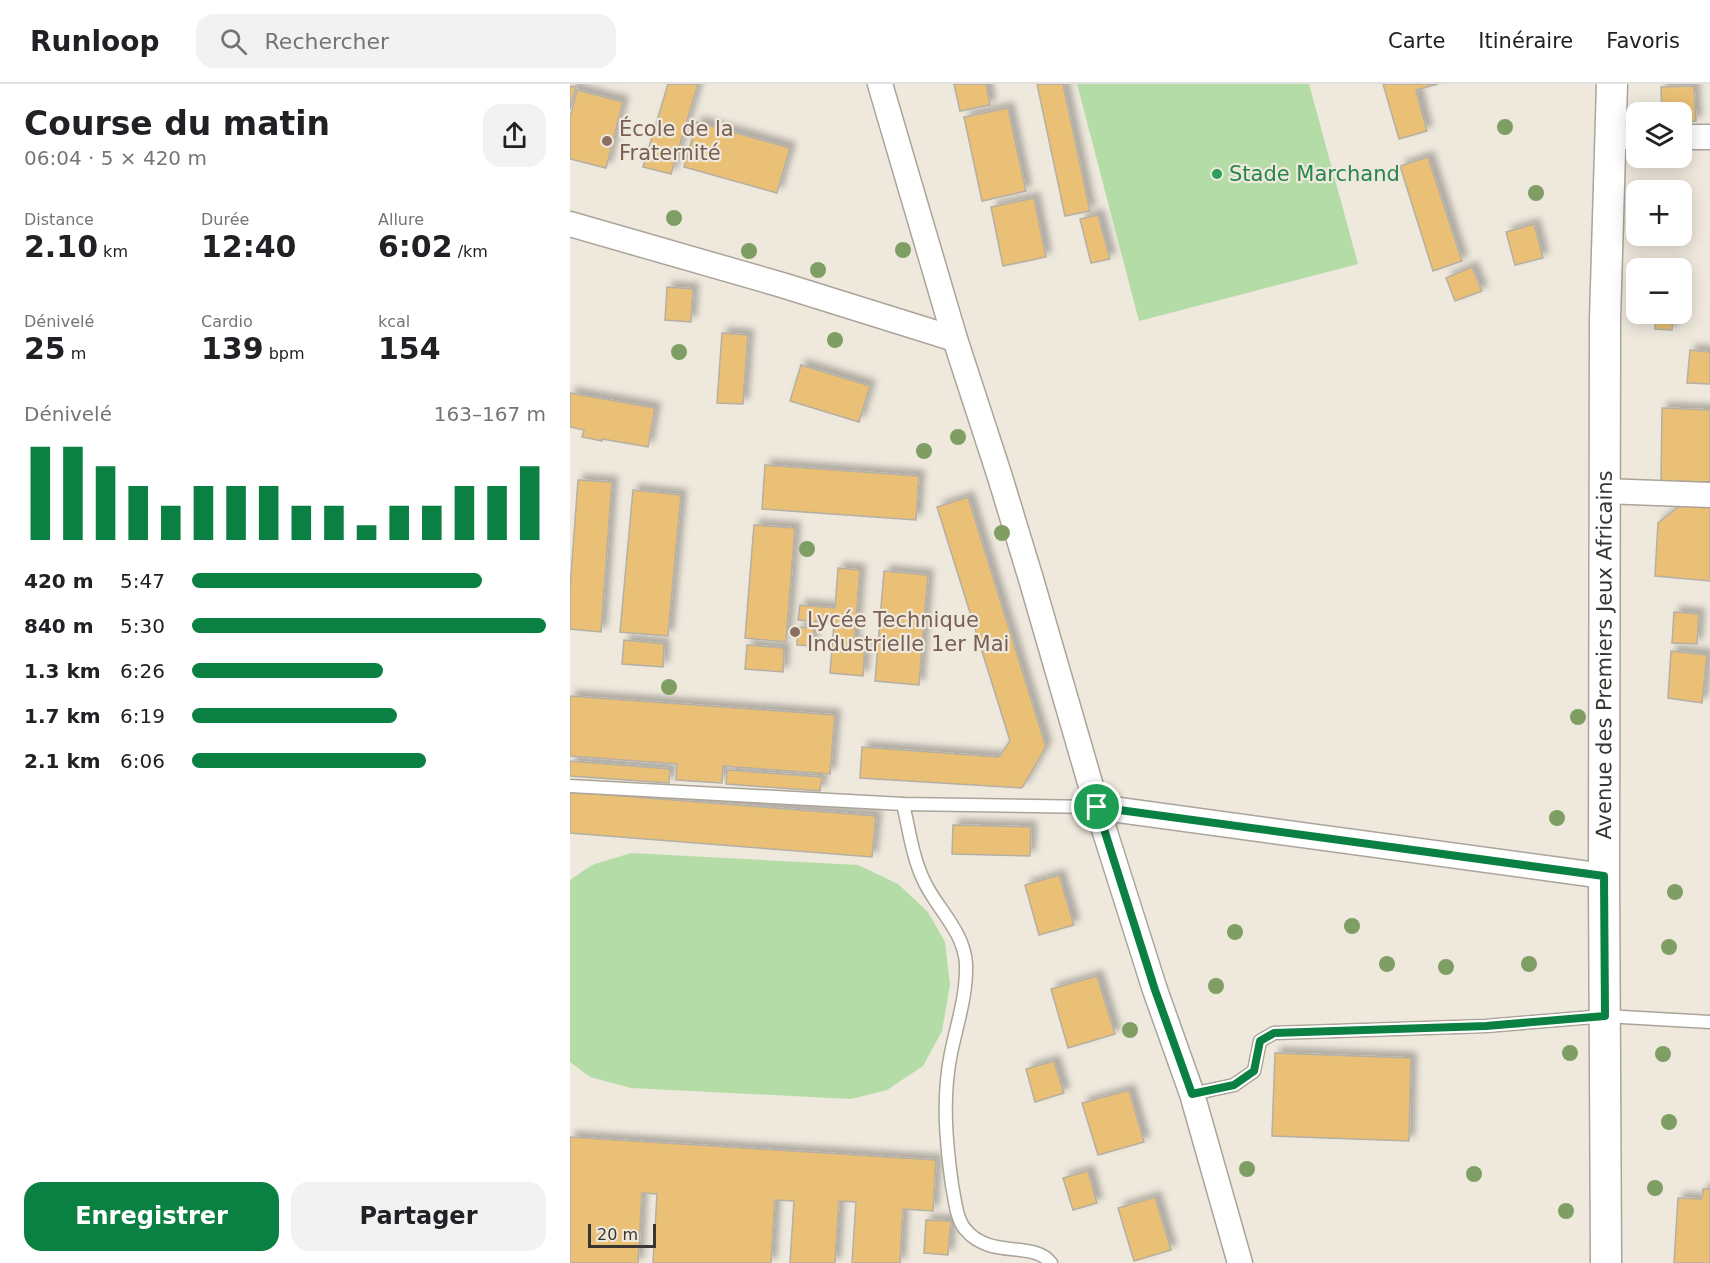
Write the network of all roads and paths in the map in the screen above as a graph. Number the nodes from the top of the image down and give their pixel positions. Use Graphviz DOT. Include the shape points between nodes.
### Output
graph roads {
  1 [pos="880,84"];
  2 [pos="1612,84"];
  3 [pos="1710,136"];
  4 [pos="1624,137"];
  5 [pos="1692,137"];
  6 [pos="570,224"];
  7 [pos="955,339"];
  8 [pos="1604,491"];
  9 [pos="1710,495"];
  10 [pos="570,786"];
  11 [pos="903,804"];
  12 [pos="1097,807"];
  13 [pos="1604,876"];
  14 [pos="1605,1016"];
  15 [pos="1710,1022"];
  16 [pos="1192,1094"];
  17 [pos="1051,1263"];
  18 [pos="1240,1263"];
  19 [pos="1606,1263"];
  1 -- 7 [label="street"];
  2 -- 4 [label="street, Avenue des Premiers Jeux Africains"];
  3 -- 5 [label="street"];
  4 -- 8 [label="street, Avenue des Premiers Jeux Africains" via="1605,320"];
  6 -- 7 [label="street"];
  7 -- 12 [label="street"];
  8 -- 9 [label="street"];
  8 -- 13 [label="street, Avenue des Premiers Jeux Africains"];
  10 -- 11 [label="lane"];
  11 -- 12 [label="lane"];
  11 -- 17 [label="lane" via="915,859 959,937 966,962 945,1112 959,1217 965,1229 982,1243 1037,1252"];
  12 -- 13 [label="street"];
  12 -- 16 [label="street"];
  13 -- 14 [label="street, Avenue des Premiers Jeux Africains"];
  14 -- 15 [label="lane"];
  14 -- 16 [label="lane" via="1486,1026 1274,1033 1260,1041 1254,1071 1234,1085"];
  14 -- 19 [label="street, Avenue des Premiers Jeux Africains"];
  16 -- 18 [label="street"];
}
